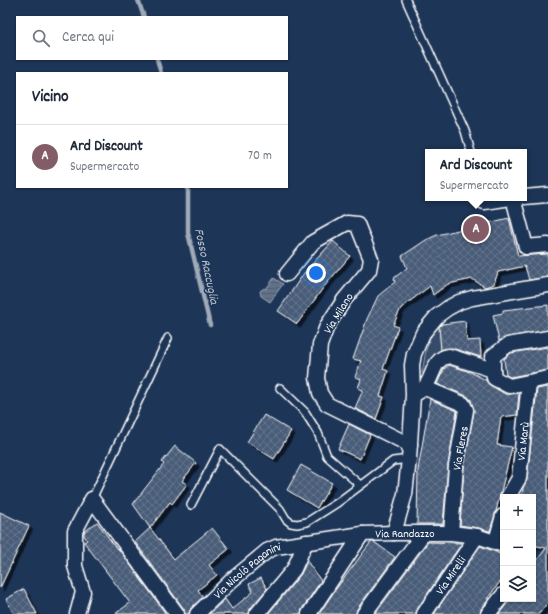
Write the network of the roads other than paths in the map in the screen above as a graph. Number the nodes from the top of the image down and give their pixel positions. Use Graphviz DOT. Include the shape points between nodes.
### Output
graph roads {
  1 [pos="406,0"];
  2 [pos="470,149"];
  3 [pos="548,195"];
  4 [pos="527,197"];
  5 [pos="513,201"];
  6 [pos="548,245"];
  7 [pos="287,274"];
  8 [pos="548,285"];
  9 [pos="168,338"];
  10 [pos="548,338"];
  11 [pos="493,370"];
  12 [pos="548,378"];
  13 [pos="529,382"];
  14 [pos="280,388"];
  15 [pos="419,392"];
  16 [pos="410,452"];
  17 [pos="360,485"];
  18 [pos="510,494"];
  19 [pos="92,499"];
  20 [pos="191,504"];
  21 [pos="501,530"];
  22 [pos="394,533"];
  23 [pos="362,534"];
  24 [pos="423,534"];
  25 [pos="451,534"];
  26 [pos="477,536"];
  27 [pos="306,542"];
  28 [pos="499,543"];
  29 [pos="500,598"];
  30 [pos="77,614"];
  31 [pos="177,614"];
  32 [pos="197,614"];
  33 [pos="257,614"];
  34 [pos="309,614"];
  35 [pos="364,614"];
  36 [pos="424,614"];
  37 [pos="488,614"];
  1 -- 2 [label="lane" via="465,131"];
  3 -- 4 [label="street"];
  5 -- 6 [label="street" via="526,247"];
  7 -- 16 [label="street, Via Milano" via="313,242 347,223 357,224 371,259 369,270 327,326 320,345 317,378 320,393 327,404"];
  8 -- 15 [label="street" via="472,298 459,302 437,316 423,333 414,354 412,365"];
  9 -- 19 [label="lane"];
  10 -- 11 [label="street" via="508,345 493,356"];
  11 -- 13 [label="street" via="494,378 509,386"];
  11 -- 15 [label="street" via="445,356 437,363"];
  12 -- 13 [label="street"];
  13 -- 18 [label="street, Via Marù" via="519,478"];
  14 -- 17 [label="lane" via="306,412 327,456"];
  15 -- 16 [label="street"];
  15 -- 25 [label="street, Via Fleres" via="463,404 466,410 456,466"];
  16 -- 17 [label="lane"];
  16 -- 22 [label="street" via="405,494"];
  17 -- 20 [label="lane" via="307,522 297,524 286,520 280,509 252,479 220,450"];
  19 -- 30 [label="street" via="75,531 75,566 83,592"];
  19 -- 31 [label="street"];
  21 -- 28 [label="street"];
  22 -- 23 [label="street, Via Randazzo"];
  22 -- 24 [label="street, Via Randazzo"];
  23 -- 27 [label="street, Via Randazzo"];
  23 -- 34 [label="street"];
  24 -- 25 [label="street, Via Randazzo"];
  24 -- 35 [label="street"];
  25 -- 26 [label="street, Via Randazzo"];
  26 -- 28 [label="street, Via Randazzo"];
  26 -- 36 [label="street, Via Mirelli"];
  27 -- 32 [label="street, Via Nicolò Paganini" via="267,551"];
  27 -- 33 [label="street" via="294,569"];
  29 -- 37 [label="street"];
}
